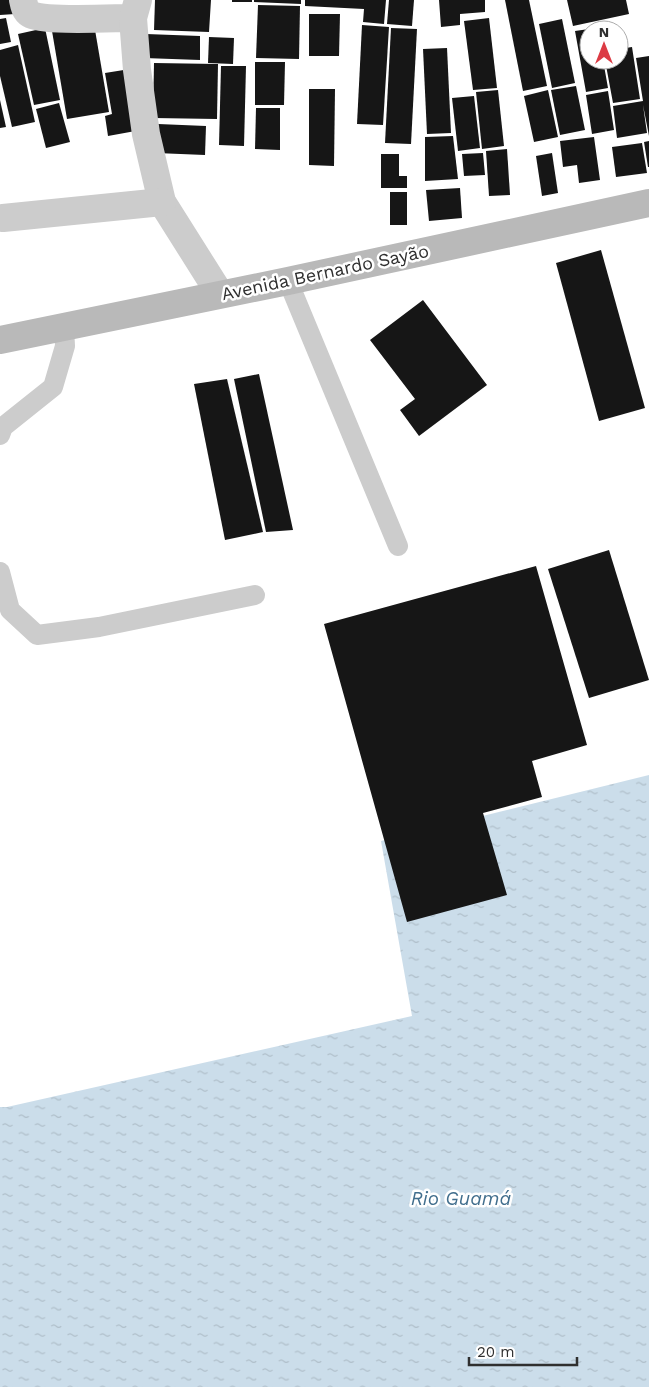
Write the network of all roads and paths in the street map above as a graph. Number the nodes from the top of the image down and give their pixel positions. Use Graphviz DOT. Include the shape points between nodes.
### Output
graph roads {
  1 [pos="23,0"];
  2 [pos="135,9"];
  3 [pos="162,202"];
  4 [pos="649,203"];
  5 [pos="3,218"];
  6 [pos="288,281"];
  7 [pos="220,294"];
  8 [pos="64,327"];
  9 [pos="0,340"];
  10 [pos="0,435"];
  11 [pos="398,546"];
  12 [pos="0,572"];
  13 [pos="255,595"];
  1 -- 2 [label="street" via="30,14 59,19"];
  2 -- 3 [label="street" via="137,70 146,134"];
  3 -- 5 [label="street"];
  3 -- 7 [label="street"];
  4 -- 6 [label="main road, Avenida Bernardo Sayão"];
  6 -- 7 [label="main road, Avenida Bernardo Sayão"];
  6 -- 11 [label="lane"];
  7 -- 8 [label="main road, Avenida Bernardo Sayão"];
  8 -- 9 [label="main road, Avenida Bernardo Sayão"];
  8 -- 10 [label="lane" via="65,346 53,387 3,427"];
  12 -- 13 [label="lane" via="10,610 37,635 99,627"];
}
